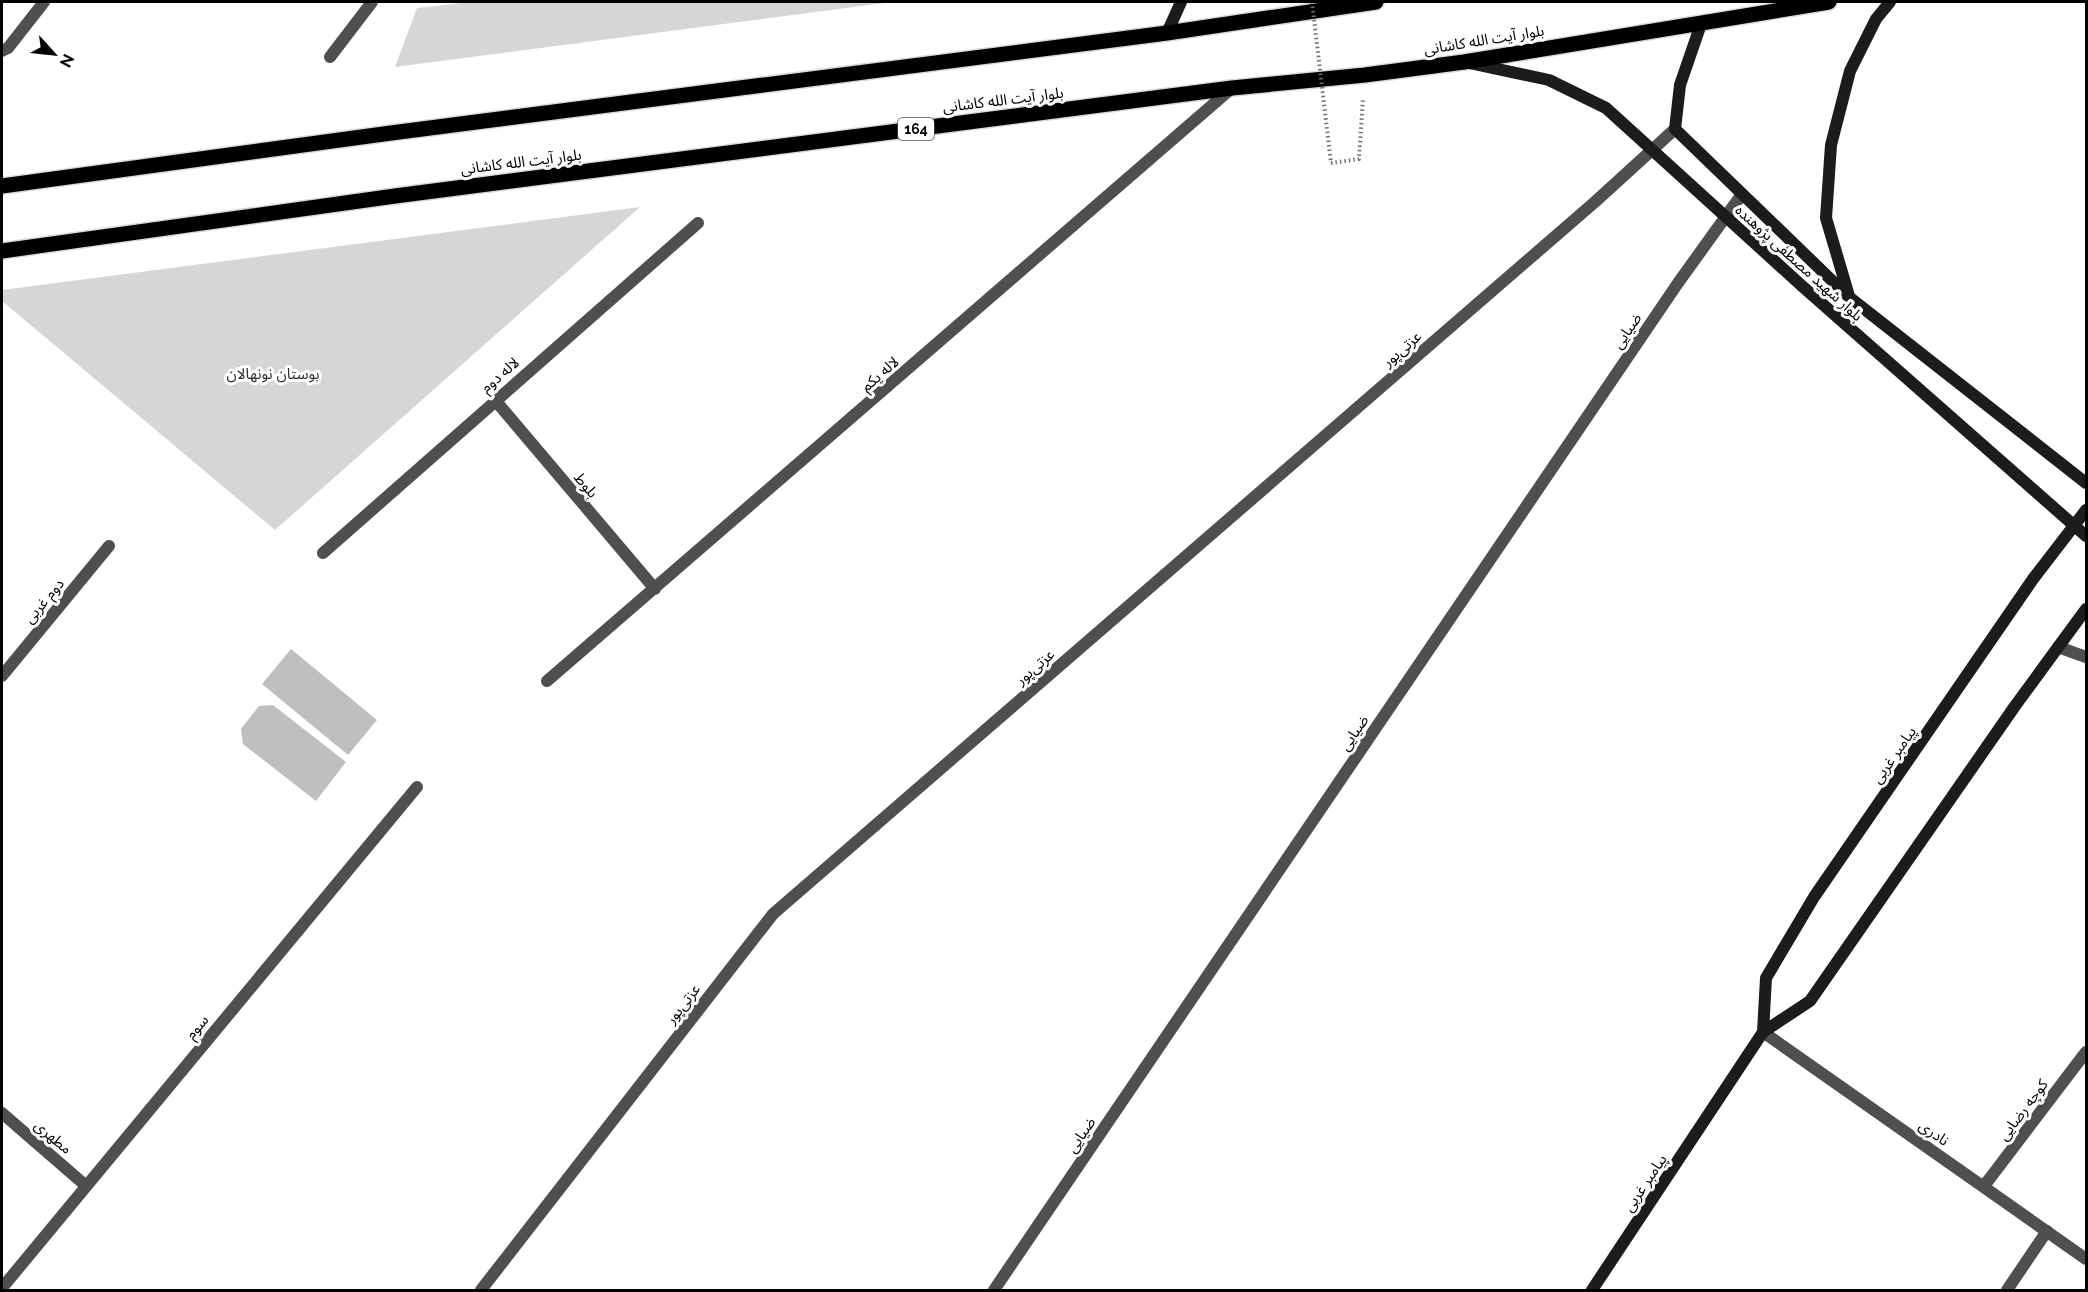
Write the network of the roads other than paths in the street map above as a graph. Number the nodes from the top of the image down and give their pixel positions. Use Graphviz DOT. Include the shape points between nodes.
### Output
graph roads {
  1 [pos="44,2"];
  2 [pos="372,2"];
  3 [pos="1181,2"];
  4 [pos="1376,2"];
  5 [pos="1829,2"];
  6 [pos="1890,2"];
  7 [pos="1701,24"];
  8 [pos="1167,33"];
  9 [pos="2,51"];
  10 [pos="330,57"];
  11 [pos="1464,62"];
  12 [pos="1232,88"];
  13 [pos="1675,129"];
  14 [pos="1651,150"];
  15 [pos="2,186"];
  16 [pos="1742,194"];
  17 [pos="1724,217"];
  18 [pos="698,223"];
  19 [pos="2,252"];
  20 [pos="1849,297"];
  21 [pos="495,400"];
  22 [pos="2086,483"];
  23 [pos="2086,510"];
  24 [pos="2074,525"];
  25 [pos="2086,536"];
  26 [pos="109,546"];
  27 [pos="323,553"];
  28 [pos="655,589"];
  29 [pos="2086,609"];
  30 [pos="2058,647"];
  31 [pos="2086,657"];
  32 [pos="2,676"];
  33 [pos="547,681"];
  34 [pos="417,787"];
  35 [pos="1763,1032"];
  36 [pos="2086,1052"];
  37 [pos="2,1113"];
  38 [pos="86,1185"];
  39 [pos="1984,1186"];
  40 [pos="2047,1231"];
  41 [pos="2086,1259"];
  42 [pos="2,1288"];
  43 [pos="481,1290"];
  44 [pos="994,1290"];
  45 [pos="1592,1290"];
  46 [pos="2007,1290"];
  1 -- 9 [label="street"];
  2 -- 10 [label="street"];
  3 -- 8 [label="main road"];
  4 -- 8 [label="main road"];
  5 -- 7 [label="main road, بلوار آیت الله کاشانی / 164"];
  6 -- 20 [label="main road" via="1876,19 1850,71 1831,145 1826,218"];
  7 -- 11 [label="main road, بلوار آیت الله کاشانی / 164"];
  7 -- 13 [label="main road" via="1680,85"];
  8 -- 15 [label="main road"];
  11 -- 12 [label="main road, بلوار آیت الله کاشانی / 164"];
  11 -- 14 [label="main road, بلوار شهید مصطفی پژوهنده" via="1549,80 1606,108"];
  12 -- 19 [label="main road, بلوار آیت الله کاشانی / 164" via="383,198"];
  12 -- 28 [label="street, لاله یکم"];
  13 -- 14 [label="street, عزتی‌پور"];
  13 -- 16 [label="main road, بلوار شهید مصطفی پژوهنده"];
  14 -- 17 [label="main road, بلوار شهید مصطفی پژوهنده"];
  14 -- 43 [label="street, عزتی‌پور" via="773,914"];
  16 -- 17 [label="street, ضیایی"];
  16 -- 20 [label="main road, بلوار شهید مصطفی پژوهنده"];
  17 -- 24 [label="main road, بلوار شهید مصطفی پژوهنده"];
  17 -- 44 [label="street, ضیایی"];
  18 -- 21 [label="street, لاله دوم"];
  20 -- 22 [label="main road, بلوار شهید مصطفی پژوهنده"];
  21 -- 27 [label="street, لاله دوم"];
  21 -- 28 [label="street, بلوط"];
  23 -- 24 [label="main road, پیامبر غربی"];
  24 -- 25 [label="main road, بلوار شهید مصطفی پژوهنده"];
  24 -- 35 [label="main road, پیامبر غربی" via="1814,897 1766,978"];
  26 -- 32 [label="street, دوم غربی"];
  28 -- 33 [label="street, لاله یکم"];
  29 -- 30 [label="main road, پیامبر غربی"];
  30 -- 31 [label="street"];
  30 -- 35 [label="main road, پیامبر غربی" via="1810,1001"];
  34 -- 38 [label="street, سوم"];
  35 -- 39 [label="street, نادری"];
  35 -- 45 [label="main road, پیامبر غربی"];
  36 -- 39 [label="street, کوچه رضایی"];
  37 -- 38 [label="street, مطهری"];
  38 -- 42 [label="street, سوم"];
  39 -- 40 [label="street, نادری"];
  40 -- 41 [label="street, نادری"];
  40 -- 46 [label="street"];
}
